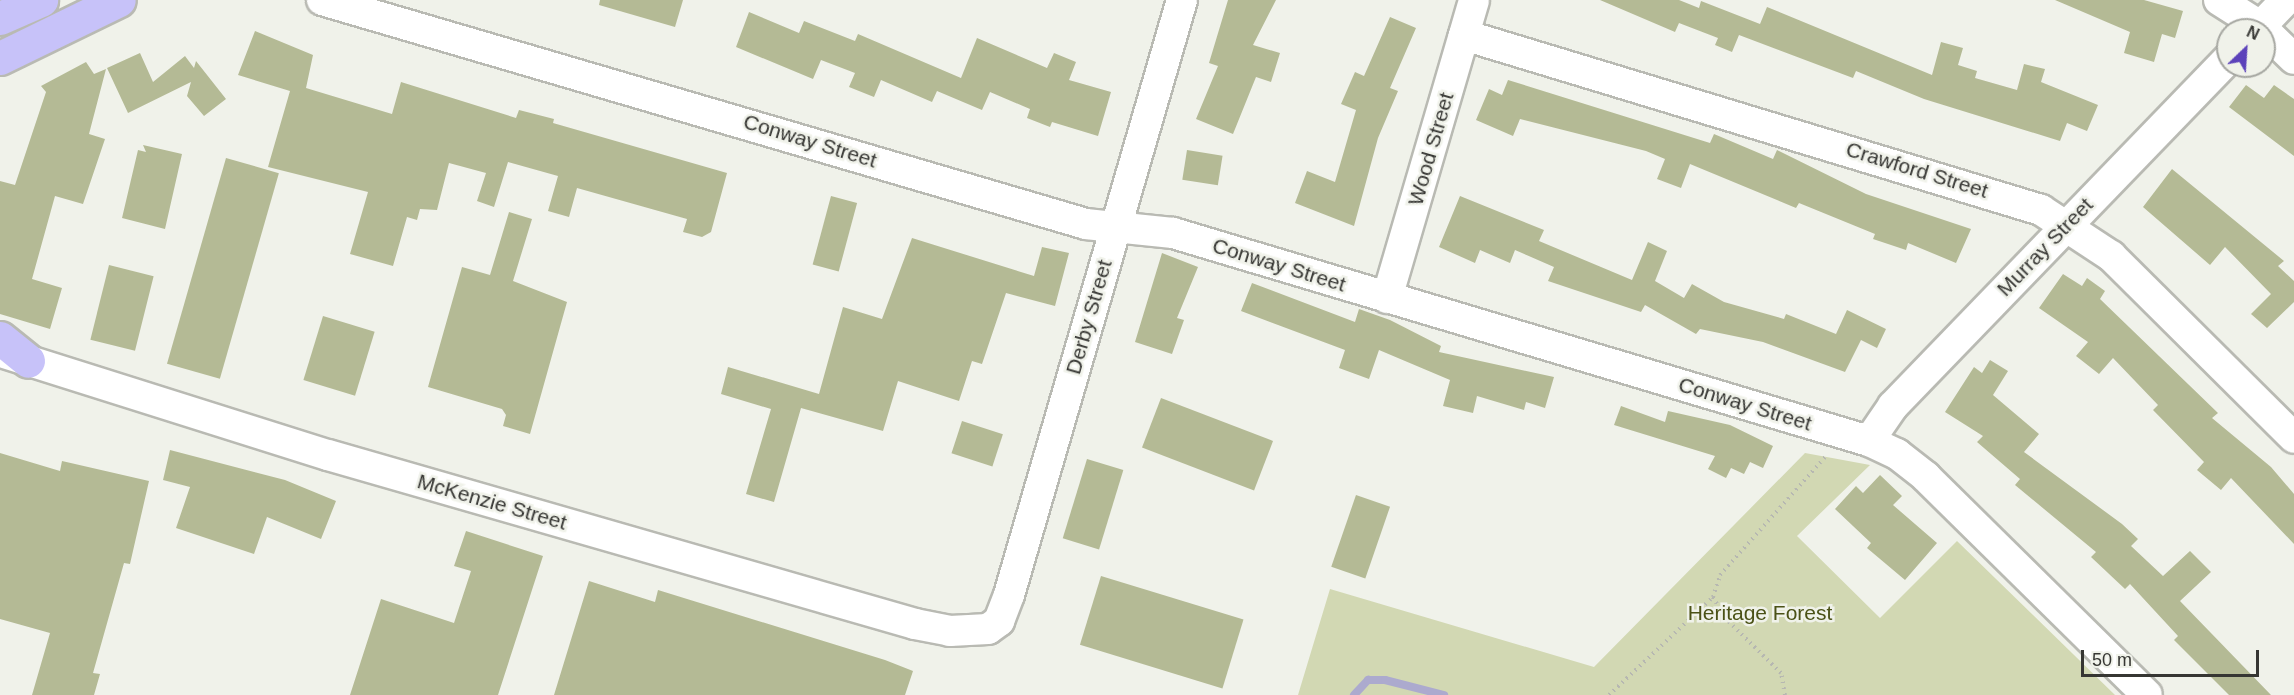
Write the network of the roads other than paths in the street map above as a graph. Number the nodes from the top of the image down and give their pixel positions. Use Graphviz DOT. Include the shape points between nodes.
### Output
graph roads {
  1 [pos="41,0"];
  2 [pos="119,0"];
  3 [pos="322,0"];
  4 [pos="1182,0"];
  5 [pos="1474,0"];
  6 [pos="2219,0"];
  7 [pos="2286,0"];
  8 [pos="0,18"];
  9 [pos="2244,18"];
  10 [pos="2268,18"];
  11 [pos="1464,35"];
  12 [pos="2276,44"];
  13 [pos="0,58"];
  14 [pos="2294,59"];
  15 [pos="2216,71"];
  16 [pos="2068,224"];
  17 [pos="1116,226"];
  18 [pos="1387,298"];
  19 [pos="0,338"];
  20 [pos="14,356"];
  21 [pos="2294,438"];
  22 [pos="1869,441"];
  23 [pos="988,629"];
  24 [pos="2147,695"];
  1 -- 8 [label="main road"];
  2 -- 13 [label="main road"];
  3 -- 17 [label="street, Conway Street" via="1086,224"];
  4 -- 17 [label="street, Derby Street"];
  5 -- 11 [label="street, Wood Street"];
  6 -- 9 [label="street"];
  7 -- 10 [label="street"];
  11 -- 16 [label="street, Crawford Street" via="2012,198"];
  11 -- 18 [label="street, Wood Street"];
  12 -- 14 [label="street"];
  15 -- 16 [label="street, Murray Street"];
  16 -- 21 [label="street, Crawford Street" via="2111,256"];
  16 -- 22 [label="street, Murray Street" via="1893,406"];
  17 -- 18 [label="street, Conway Street" via="1173,233"];
  17 -- 23 [label="street, Derby Street" via="1009,595 999,621"];
  18 -- 22 [label="street, Conway Street"];
  19 -- 20 [label="main road"];
  20 -- 23 [label="street, McKenzie Street" via="328,455 915,624 950,631"];
  22 -- 24 [label="street, Conway Street" via="1897,453 1926,477"];
}
